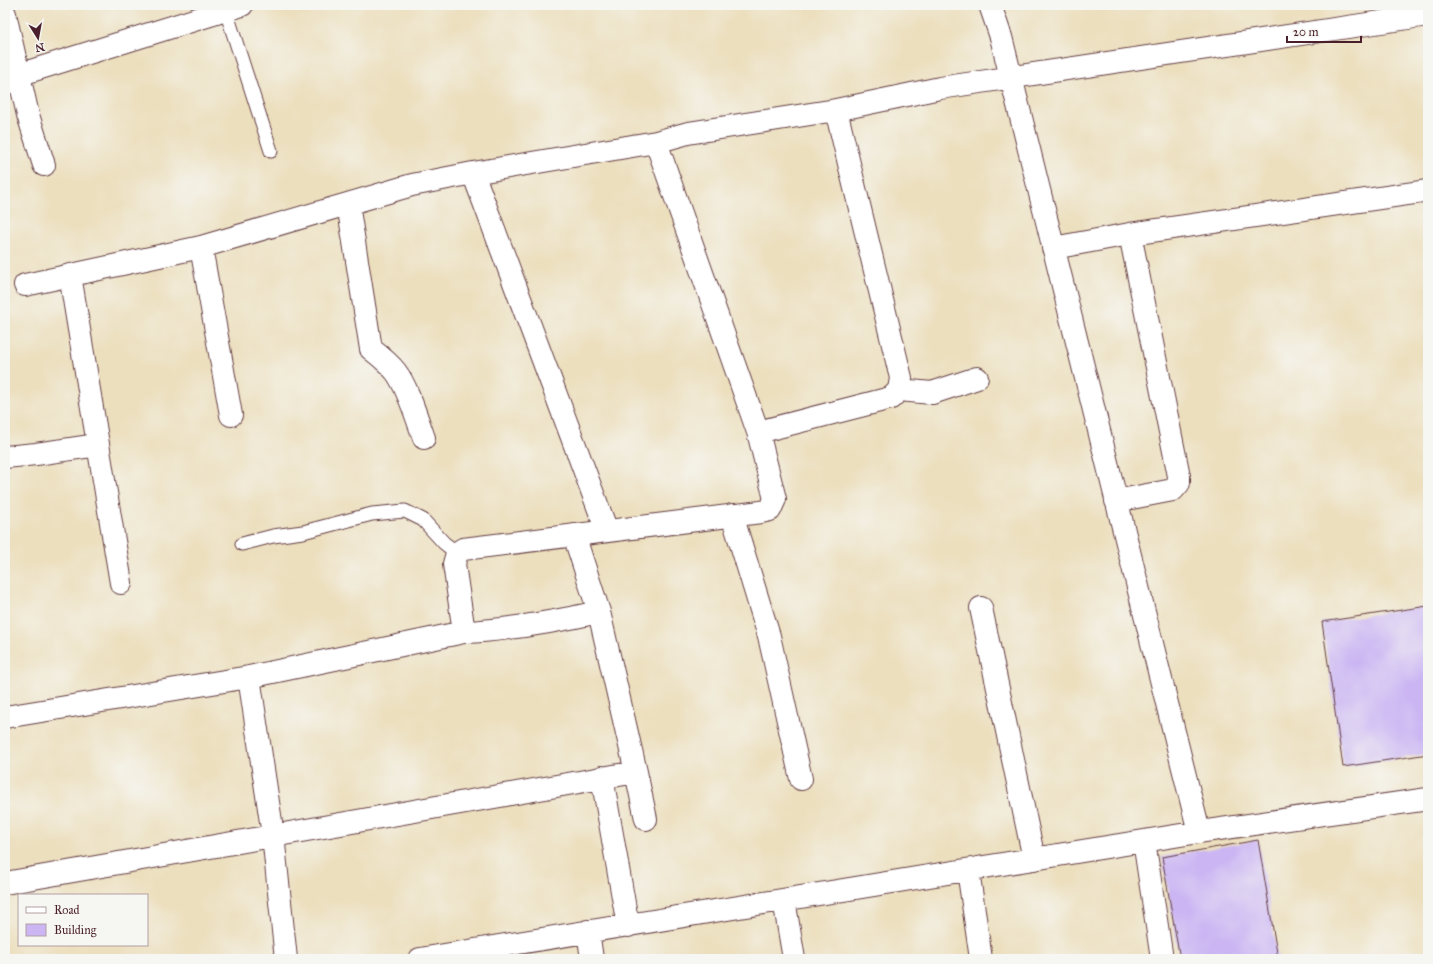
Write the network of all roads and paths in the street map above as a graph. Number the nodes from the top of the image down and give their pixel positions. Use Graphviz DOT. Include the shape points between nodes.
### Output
graph roads {
  1 [pos="990,5"];
  2 [pos="234,8"];
  3 [pos="5,14"];
  4 [pos="1428,15"];
  5 [pos="12,76"];
  6 [pos="1011,78"];
  7 [pos="836,110"];
  8 [pos="656,142"];
  9 [pos="271,151"];
  10 [pos="44,165"];
  11 [pos="473,173"];
  12 [pos="1428,191"];
  13 [pos="348,204"];
  14 [pos="1130,234"];
  15 [pos="201,247"];
  16 [pos="1053,248"];
  17 [pos="70,275"];
  18 [pos="25,285"];
  19 [pos="977,378"];
  20 [pos="899,390"];
  21 [pos="231,415"];
  22 [pos="758,432"];
  23 [pos="424,438"];
  24 [pos="98,444"];
  25 [pos="5,457"];
  26 [pos="1116,501"];
  27 [pos="732,515"];
  28 [pos="607,531"];
  29 [pos="574,536"];
  30 [pos="242,544"];
  31 [pos="457,553"];
  32 [pos="121,583"];
  33 [pos="982,608"];
  34 [pos="599,612"];
  35 [pos="464,632"];
  36 [pos="249,677"];
  37 [pos="5,717"];
  38 [pos="636,772"];
  39 [pos="602,777"];
  40 [pos="801,779"];
  41 [pos="1428,799"];
  42 [pos="646,820"];
  43 [pos="1199,832"];
  44 [pos="273,836"];
  45 [pos="1144,841"];
  46 [pos="1034,859"];
  47 [pos="968,870"];
  48 [pos="5,883"];
  49 [pos="784,900"];
  50 [pos="628,926"];
  51 [pos="588,931"];
  52 [pos="286,959"];
  53 [pos="420,959"];
  54 [pos="592,959"];
  55 [pos="794,959"];
  56 [pos="981,959"];
  57 [pos="1162,959"];
  1 -- 6 [label="street"];
  2 -- 5 [label="street"];
  2 -- 9 [label="lane"];
  3 -- 5 [label="street"];
  4 -- 6 [label="street"];
  5 -- 10 [label="street" via="34,130"];
  6 -- 7 [label="street" via="940,88"];
  6 -- 16 [label="street"];
  7 -- 8 [label="street" via="688,133"];
  7 -- 20 [label="street" via="901,378"];
  8 -- 11 [label="street"];
  8 -- 22 [label="street"];
  11 -- 13 [label="street" via="412,185"];
  11 -- 28 [label="street"];
  12 -- 14 [label="street"];
  13 -- 15 [label="street"];
  13 -- 23 [label="street" via="371,349 386,360 397,373"];
  14 -- 16 [label="street"];
  14 -- 26 [label="street" via="1179,483 1173,490"];
  15 -- 17 [label="street"];
  15 -- 21 [label="street"];
  16 -- 26 [label="street"];
  17 -- 18 [label="street"];
  17 -- 24 [label="street"];
  19 -- 20 [label="street" via="932,393"];
  20 -- 22 [label="street" via="891,398"];
  22 -- 27 [label="street" via="775,499 770,510"];
  24 -- 25 [label="street"];
  24 -- 32 [label="street"];
  26 -- 43 [label="street"];
  27 -- 28 [label="street"];
  27 -- 40 [label="street" via="769,636"];
  28 -- 29 [label="street"];
  29 -- 31 [label="street" via="463,549"];
  29 -- 34 [label="street"];
  30 -- 31 [label="lane" via="303,532 372,514 405,511 423,520"];
  31 -- 35 [label="street" via="454,564"];
  33 -- 46 [label="street"];
  34 -- 35 [label="street" via="535,625"];
  34 -- 38 [label="street"];
  35 -- 36 [label="street"];
  36 -- 37 [label="street"];
  36 -- 44 [label="street"];
  38 -- 39 [label="street"];
  38 -- 42 [label="street"];
  39 -- 44 [label="street"];
  39 -- 50 [label="street"];
  41 -- 43 [label="street"];
  43 -- 45 [label="street"];
  44 -- 48 [label="street"];
  44 -- 52 [label="street"];
  45 -- 46 [label="street"];
  45 -- 57 [label="street"];
  46 -- 47 [label="street"];
  47 -- 49 [label="street"];
  47 -- 56 [label="street"];
  49 -- 50 [label="street"];
  49 -- 55 [label="street"];
  50 -- 51 [label="street"];
  51 -- 53 [label="street"];
  51 -- 54 [label="street"];
}
